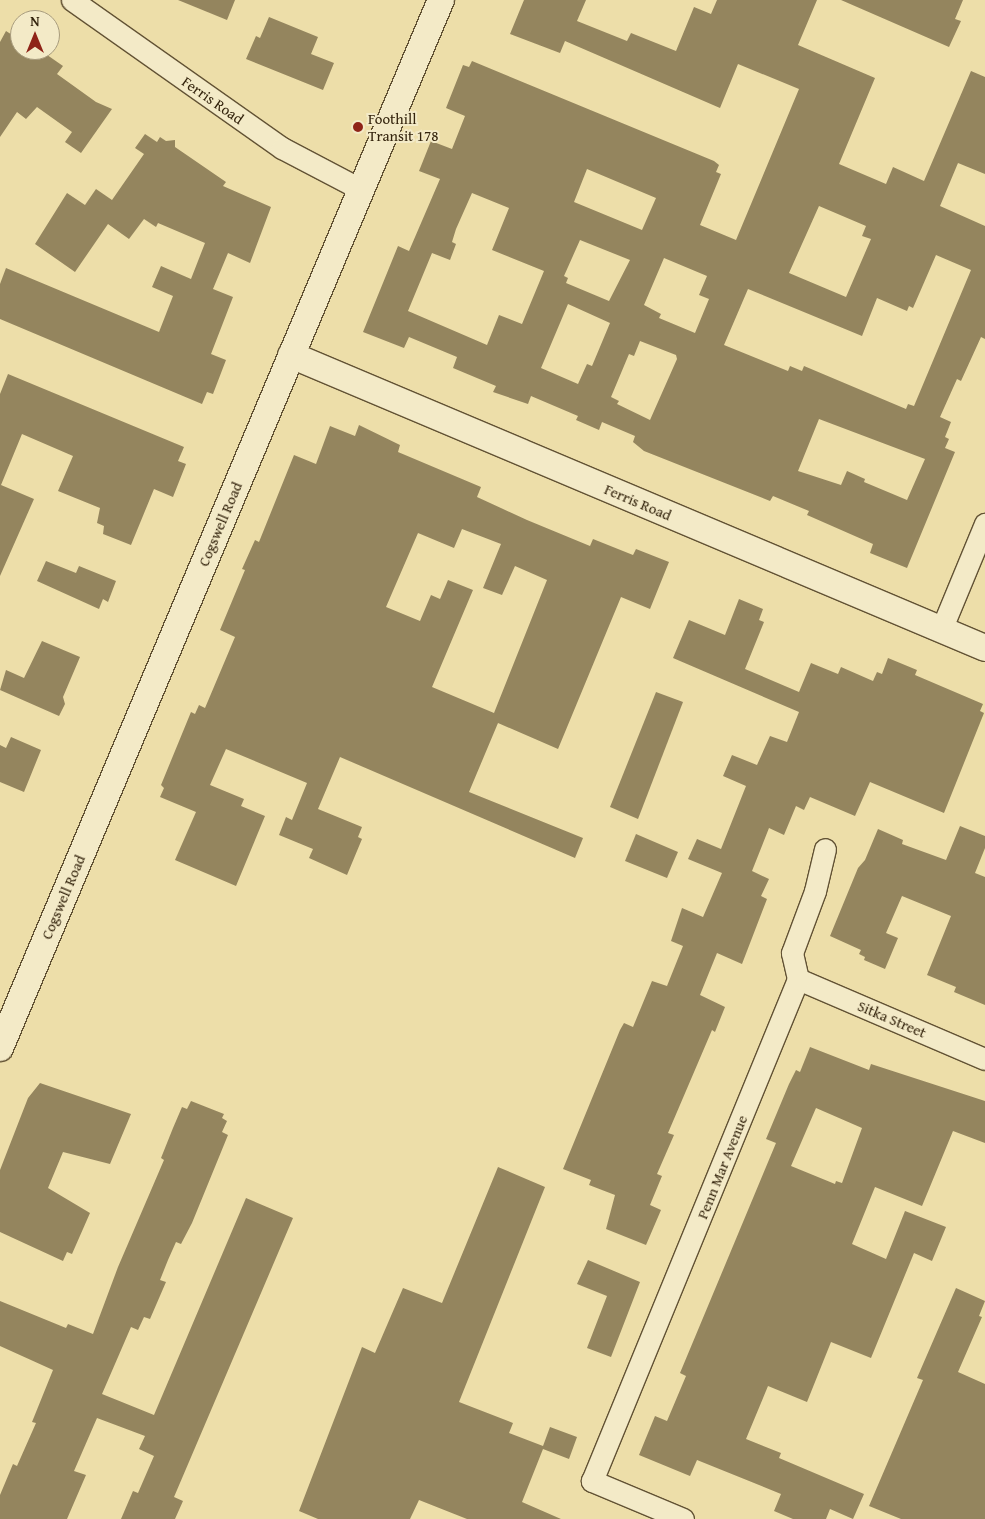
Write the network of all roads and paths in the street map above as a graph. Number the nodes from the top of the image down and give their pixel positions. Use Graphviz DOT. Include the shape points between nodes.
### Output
graph roads {
  1 [pos="72,0"];
  2 [pos="441,0"];
  3 [pos="360,189"];
  4 [pos="291,355"];
  5 [pos="985,524"];
  6 [pos="941,630"];
  7 [pos="985,648"];
  8 [pos="826,849"];
  9 [pos="798,979"];
  10 [pos="0,1048"];
  11 [pos="985,1059"];
  12 [pos="683,1519"];
  1 -- 3 [label="street, Ferris Road" via="282,148"];
  2 -- 3 [label="street, Cogswell Road"];
  3 -- 4 [label="street, Cogswell Road"];
  4 -- 6 [label="street, Ferris Road"];
  4 -- 10 [label="street, Cogswell Road"];
  5 -- 6 [label="street"];
  6 -- 7 [label="street, Ferris Road"];
  8 -- 9 [label="street" via="815,891 792,953"];
  9 -- 11 [label="street, Sitka Street"];
  9 -- 12 [label="street, Penn Mar Avenue" via="592,1480"];
}
